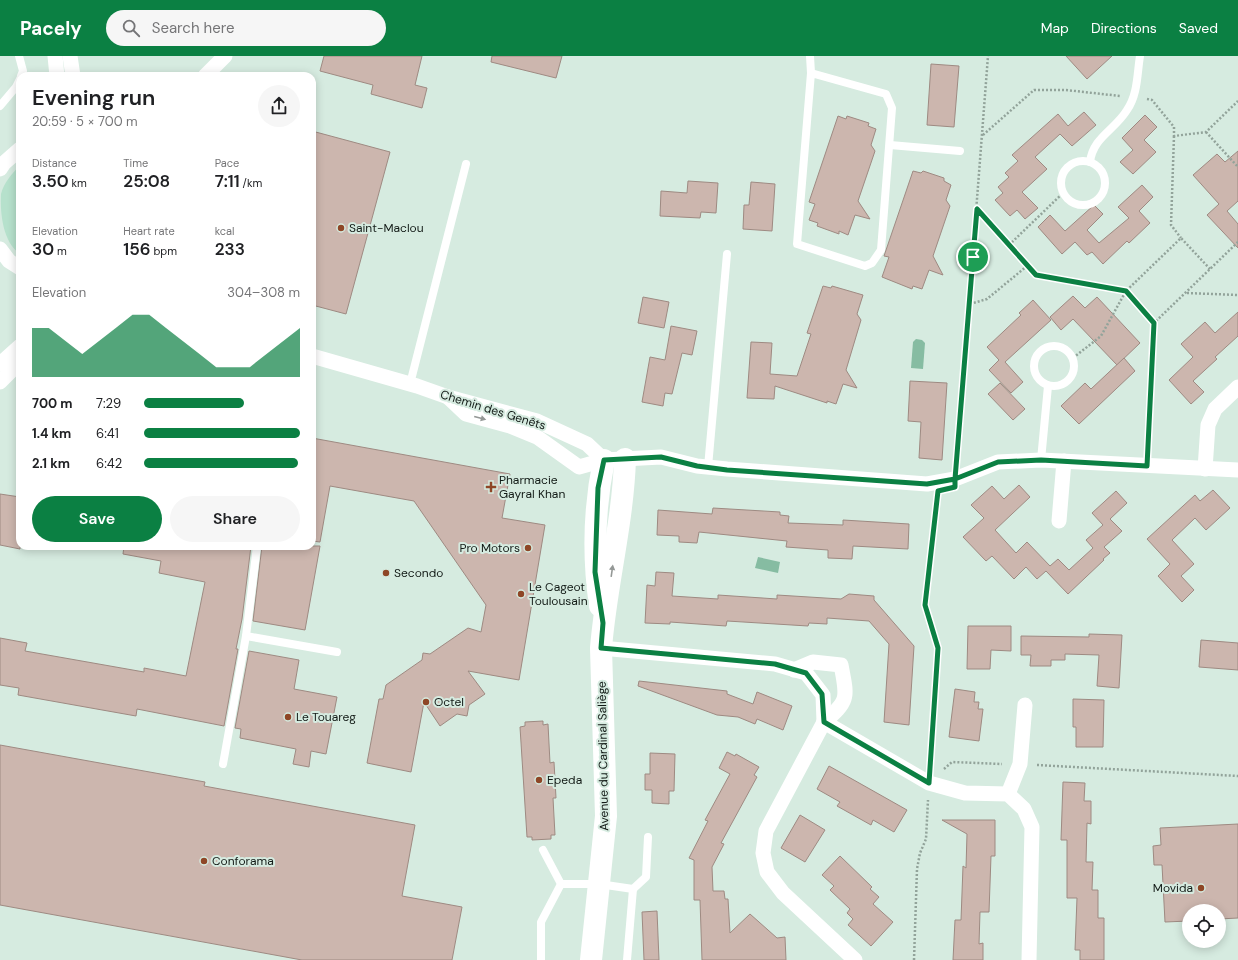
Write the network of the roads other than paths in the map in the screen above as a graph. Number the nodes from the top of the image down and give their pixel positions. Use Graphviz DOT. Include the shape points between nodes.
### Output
graph roads {
  1 [pos="20,56"];
  2 [pos="55,56"];
  3 [pos="70,56"];
  4 [pos="226,56"];
  5 [pos="810,56"];
  6 [pos="1140,56"];
  7 [pos="24,72"];
  8 [pos="57,72"];
  9 [pos="72,72"];
  10 [pos="209,72"];
  11 [pos="811,73"];
  12 [pos="16,87"];
  13 [pos="3,96"];
  14 [pos="0,106"];
  15 [pos="890,145"];
  16 [pos="960,151"];
  17 [pos="16,152"];
  18 [pos="1090,162"];
  19 [pos="466,164"];
  20 [pos="0,169"];
  21 [pos="727,254"];
  22 [pos="16,350"];
  23 [pos="316,359"];
  24 [pos="0,364"];
  25 [pos="16,366"];
  26 [pos="0,382"];
  27 [pos="410,384"];
  28 [pos="1048,386"];
  29 [pos="1238,387"];
  30 [pos="448,397"];
  31 [pos="625,459"];
  32 [pos="604,460"];
  33 [pos="1041,460"];
  34 [pos="1064,461"];
  35 [pos="708,467"];
  36 [pos="1205,469"];
  37 [pos="1238,470"];
  38 [pos="1059,521"];
  39 [pos="257,550"];
  40 [pos="603,623"];
  41 [pos="246,636"];
  42 [pos="601,648"];
  43 [pos="337,652"];
  44 [pos="794,670"];
  45 [pos="1025,705"];
  46 [pos="824,722"];
  47 [pos="223,764"];
  48 [pos="1008,794"];
  49 [pos="648,837"];
  50 [pos="543,850"];
  51 [pos="561,884"];
  52 [pos="599,884"];
  53 [pos="633,889"];
  54 [pos="541,960"];
  55 [pos="591,960"];
  56 [pos="627,960"];
  57 [pos="855,960"];
  58 [pos="1029,960"];
  1 -- 7 [label="lane"];
  2 -- 8 [label="street"];
  3 -- 9 [label="street"];
  4 -- 10 [label="street"];
  5 -- 11 [label="lane"];
  6 -- 18 [label="lane" via="1134,98 1127,111 1096,143"];
  11 -- 15 [label="lane" via="886,94 892,108"];
  11 -- 15 [label="lane" via="797,244 865,266 872,263 881,250"];
  12 -- 13 [label="lane"];
  13 -- 14 [label="lane"];
  15 -- 16 [label="lane"];
  17 -- 20 [label="street"];
  18 -- 18 [label="lane" via="1078,162 1066,169 1062,179 1063,193 1073,203 1094,203 1103,193 1106,180 1099,168"];
  19 -- 27 [label="lane"];
  21 -- 35 [label="lane"];
  22 -- 24 [label="street"];
  23 -- 27 [label="street, Chemin des Genêts"];
  25 -- 26 [label="street"];
  27 -- 30 [label="street, Chemin des Genêts"];
  28 -- 28 [label="lane" via="1059,386 1069,381 1075,370 1073,358 1063,347 1054,345 1044,348 1035,357 1033,368 1038,380"];
  28 -- 33 [label="lane"];
  29 -- 36 [label="street" via="1215,408 1208,425"];
  30 -- 32 [label="street, Chemin des Genêts" via="537,421 587,444"];
  30 -- 32 [label="street, one-way" via="466,414 510,426 537,437 579,467"];
  31 -- 32 [label="street"];
  31 -- 35 [label="street" via="661,457"];
  40 -- 31 [label="main road, one-way" via="612,574"];
  32 -- 40 [label="main road" via="598,488 595,572"];
  33 -- 34 [label="street"];
  33 -- 35 [label="street" via="998,462 955,479 927,484"];
  34 -- 36 [label="street"];
  34 -- 38 [label="street"];
  36 -- 37 [label="street"];
  39 -- 41 [label="lane"];
  40 -- 42 [label="main road, Avenue du Cardinal Saliège"];
  41 -- 43 [label="lane"];
  41 -- 47 [label="lane"];
  42 -- 44 [label="street" via="775,664"];
  42 -- 52 [label="main road, Avenue du Cardinal Saliège" via="606,816"];
  44 -- 46 [label="street" via="806,673 822,694"];
  44 -- 46 [label="street" via="813,662 841,665 846,691 841,708"];
  45 -- 48 [label="street" via="1020,764"];
  46 -- 48 [label="street" via="929,783 965,793"];
  46 -- 57 [label="street" via="766,831 762,854 767,872 784,893"];
  48 -- 58 [label="street" via="1024,809 1032,827"];
  49 -- 53 [label="lane" via="646,877"];
  50 -- 51 [label="lane"];
  51 -- 52 [label="lane"];
  51 -- 54 [label="lane" via="541,922"];
  52 -- 53 [label="lane"];
  52 -- 55 [label="main road, Avenue du Cardinal Saliège"];
  53 -- 56 [label="lane"];
}
